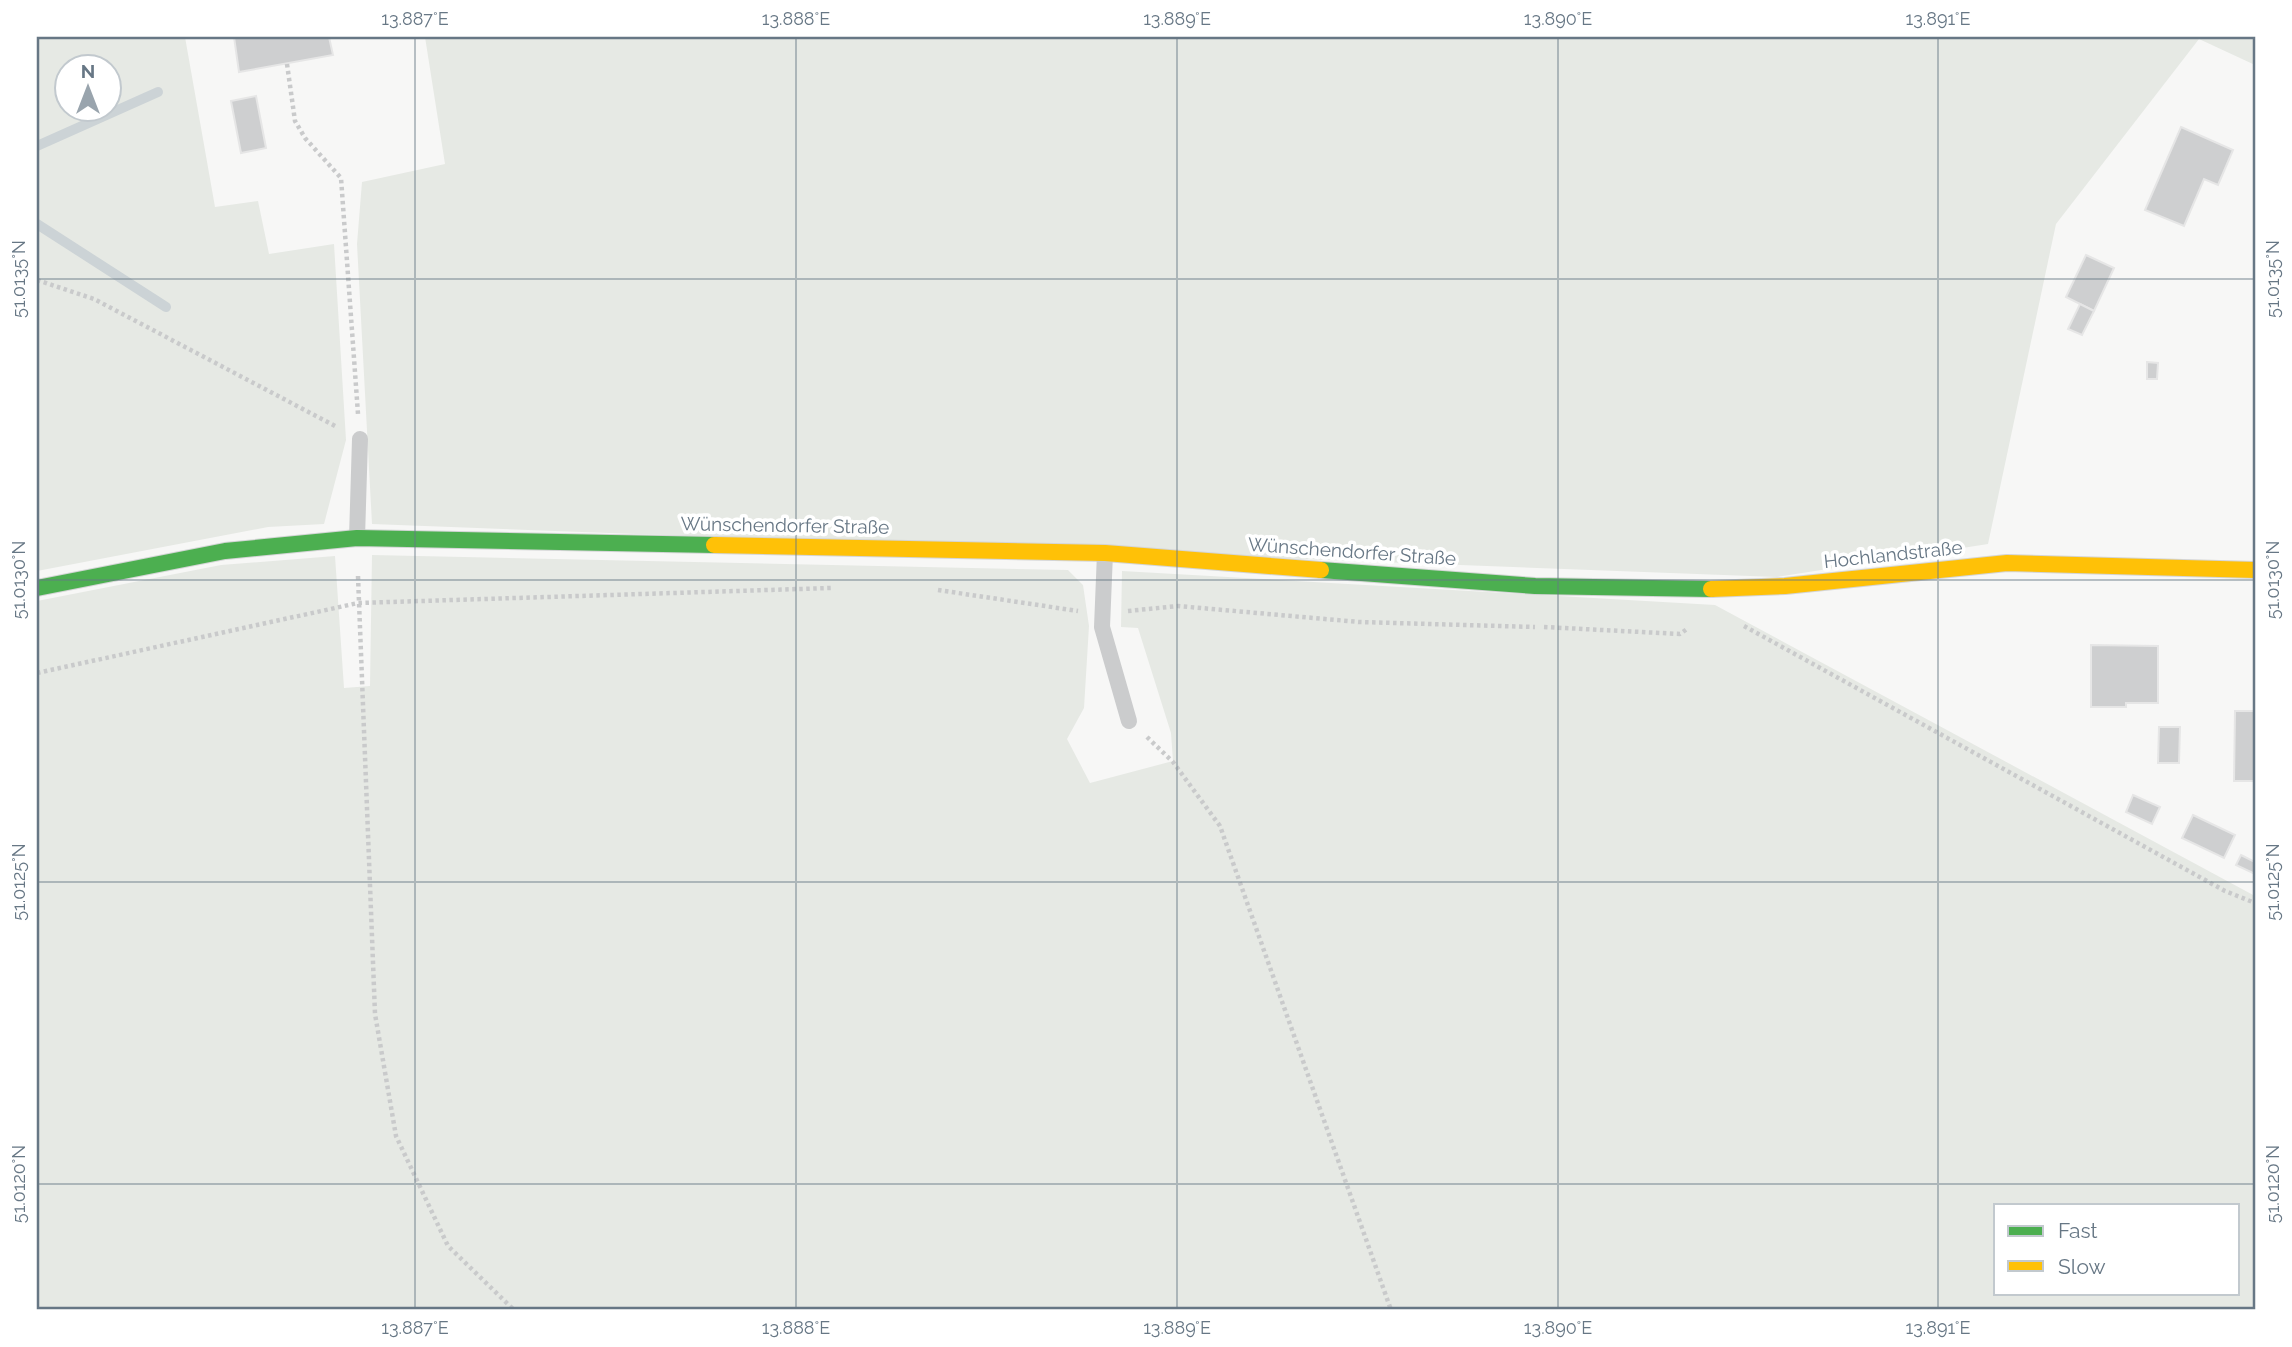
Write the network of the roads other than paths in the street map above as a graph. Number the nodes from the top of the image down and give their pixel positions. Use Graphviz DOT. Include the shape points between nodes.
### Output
graph roads {
  1 [pos="360,439"];
  2 [pos="358,538"];
  3 [pos="1105,553"];
  4 [pos="2255,570"];
  5 [pos="1535,586"];
  6 [pos="37,589"];
  7 [pos="1129,721"];
  1 -- 2 [label="lane"];
  2 -- 3 [label="street, Wünschendorfer Straße"];
  2 -- 6 [label="street, Wünschendorfer Straße" via="225,551"];
  3 -- 5 [label="street, Wünschendorfer Straße"];
  3 -- 7 [label="lane" via="1102,627"];
  4 -- 5 [label="street, Hochlandstraße" via="2007,563 1785,586 1679,590"];
}
